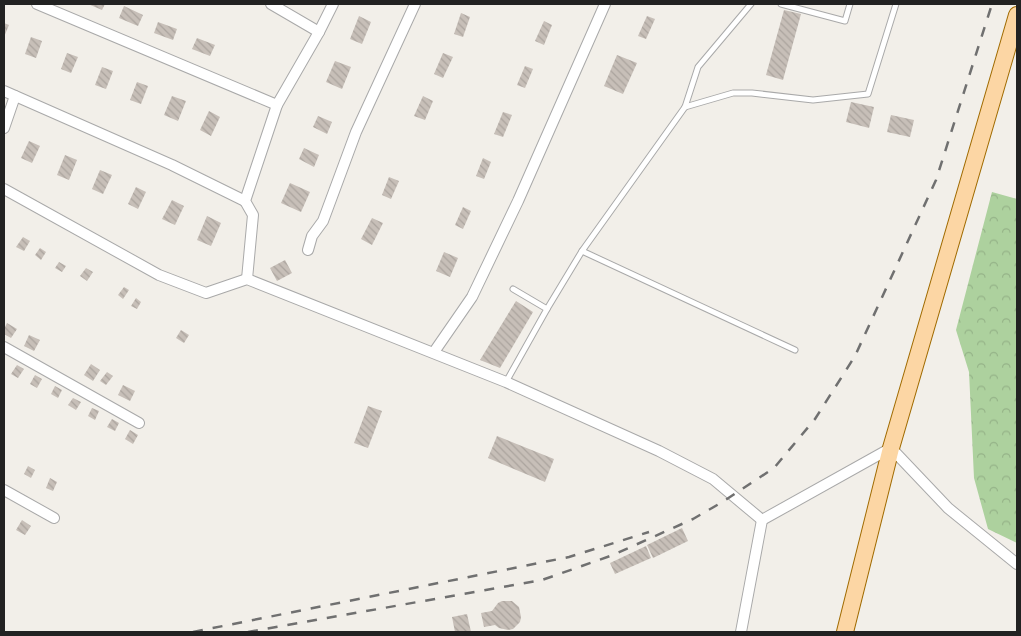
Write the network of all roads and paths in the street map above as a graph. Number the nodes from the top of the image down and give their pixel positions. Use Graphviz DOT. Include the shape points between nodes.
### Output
graph roads {
  1 [pos="37,4"];
  2 [pos="272,4"];
  3 [pos="333,4"];
  4 [pos="414,4"];
  5 [pos="605,4"];
  6 [pos="751,4"];
  7 [pos="781,4"];
  8 [pos="850,4"];
  9 [pos="896,4"];
  10 [pos="1017,15"];
  11 [pos="319,32"];
  12 [pos="4,91"];
  13 [pos="15,96"];
  14 [pos="277,105"];
  15 [pos="684,107"];
  16 [pos="4,128"];
  17 [pos="4,189"];
  18 [pos="245,201"];
  19 [pos="308,250"];
  20 [pos="582,251"];
  21 [pos="247,279"];
  22 [pos="513,289"];
  23 [pos="547,309"];
  24 [pos="4,348"];
  25 [pos="795,350"];
  26 [pos="434,352"];
  27 [pos="506,382"];
  28 [pos="139,423"];
  29 [pos="891,448"];
  30 [pos="4,490"];
  31 [pos="54,518"];
  32 [pos="762,520"];
  33 [pos="1017,564"];
  34 [pos="741,632"];
  35 [pos="845,632"];
  1 -- 14 [label="street"];
  2 -- 11 [label="street"];
  3 -- 11 [label="street"];
  4 -- 19 [label="street" via="356,132"];
  5 -- 26 [label="street" via="472,297"];
  6 -- 15 [label="lane" via="698,67"];
  7 -- 8 [label="lane" via="845,21"];
  9 -- 15 [label="lane" via="868,94 813,100 734,92"];
  10 -- 29 [label="main road"];
  11 -- 14 [label="street"];
  12 -- 13 [label="street"];
  13 -- 16 [label="street"];
  13 -- 18 [label="street"];
  14 -- 18 [label="street"];
  15 -- 20 [label="lane"];
  17 -- 21 [label="street" via="159,275 206,293"];
  18 -- 21 [label="street" via="253,215"];
  20 -- 23 [label="lane"];
  20 -- 25 [label="lane"];
  21 -- 26 [label="street"];
  22 -- 23 [label="lane"];
  23 -- 27 [label="lane"];
  24 -- 28 [label="street"];
  26 -- 27 [label="street"];
  27 -- 32 [label="street" via="714,479"];
  29 -- 32 [label="street"];
  29 -- 33 [label="street" via="948,508"];
  29 -- 35 [label="main road"];
  30 -- 31 [label="street"];
  32 -- 34 [label="street"];
}
